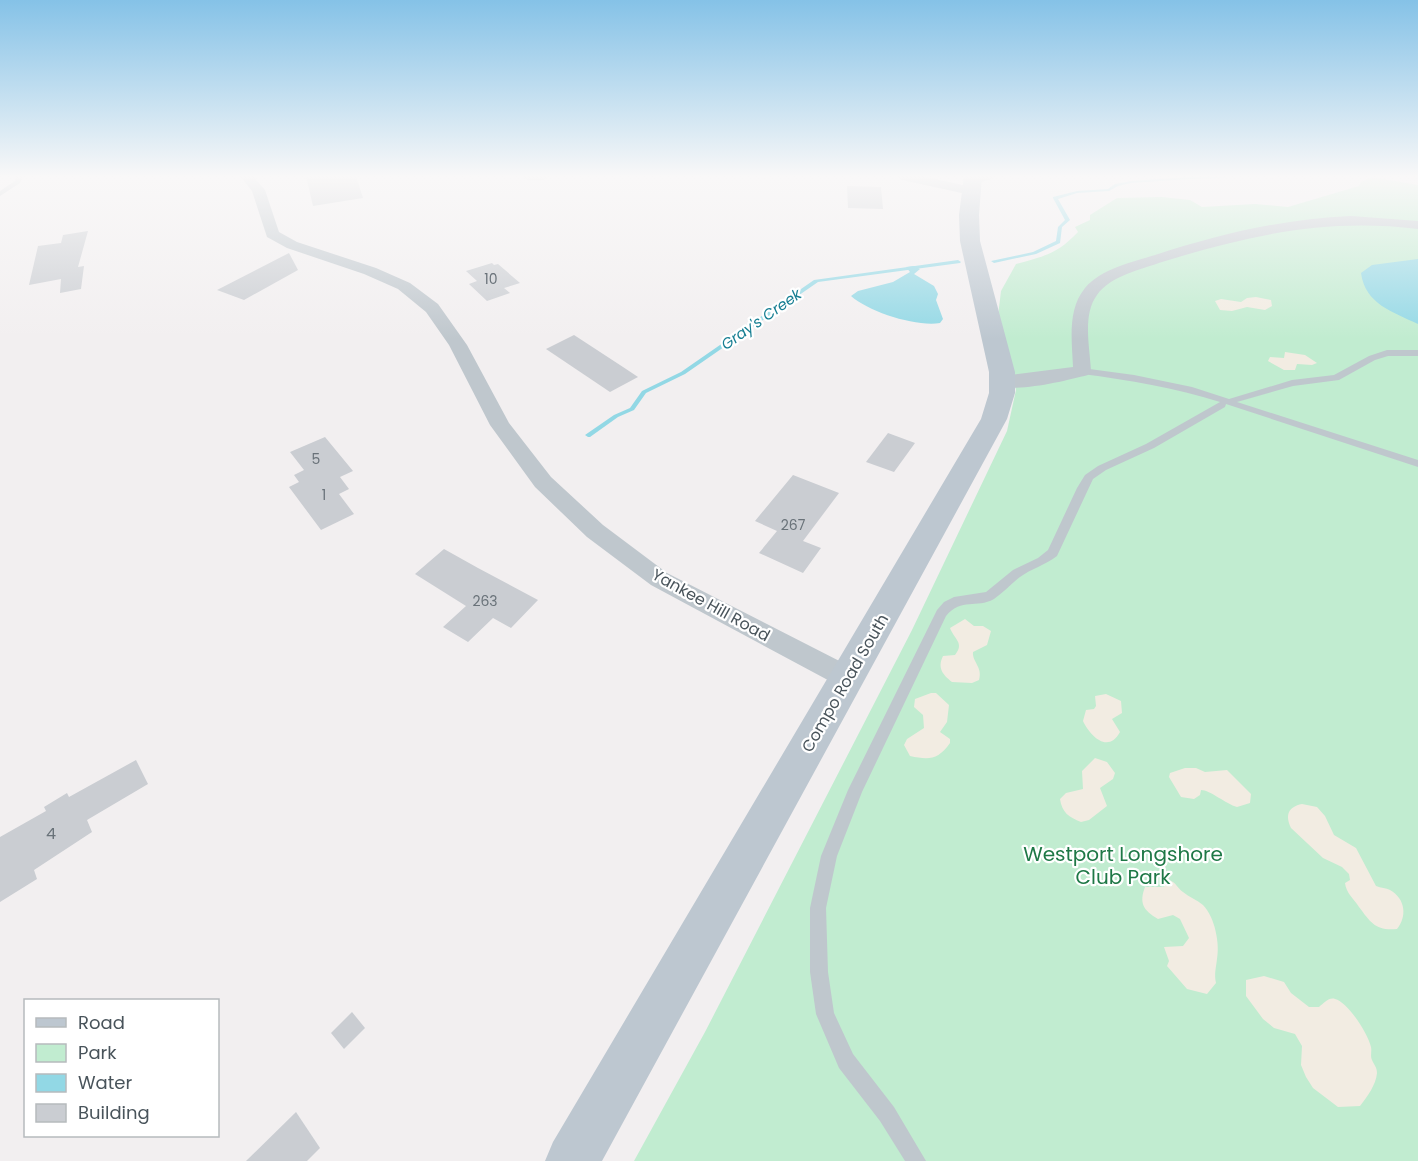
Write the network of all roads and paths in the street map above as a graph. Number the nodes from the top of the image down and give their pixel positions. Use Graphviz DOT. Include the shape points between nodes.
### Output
graph roads {
  1 [pos="271,230"];
  2 [pos="971,230"];
  3 [pos="1263,230"];
  4 [pos="1418,353"];
  5 [pos="1082,371"];
  6 [pos="1003,382"];
  7 [pos="1418,464"];
  8 [pos="848,678"];
  9 [pos="572,1161"];
  10 [pos="916,1161"];
  1 -- 8 [label="street, Yankee Hill Road" via="292,245 404,286 432,308 458,345 500,425 543,482 595,531 659,579"];
  2 -- 6 [label="street, Compo Road South" via="969,241"];
  3 -- 5 [label="street" via="1199,245 1126,269 1091,290 1081,316"];
  4 -- 10 [label="lane" via="1387,353 1336,378 1281,386 1228,403 1102,468 1082,488 1053,553 1017,573 989,596 958,600 941,613 855,790 829,856 818,908 819,972 825,1014 846,1060"];
  5 -- 6 [label="street"];
  5 -- 7 [label="lane" via="1192,390"];
  6 -- 8 [label="street, Compo Road South" via="987,434"];
  8 -- 9 [label="street, Compo Road South"];
}
